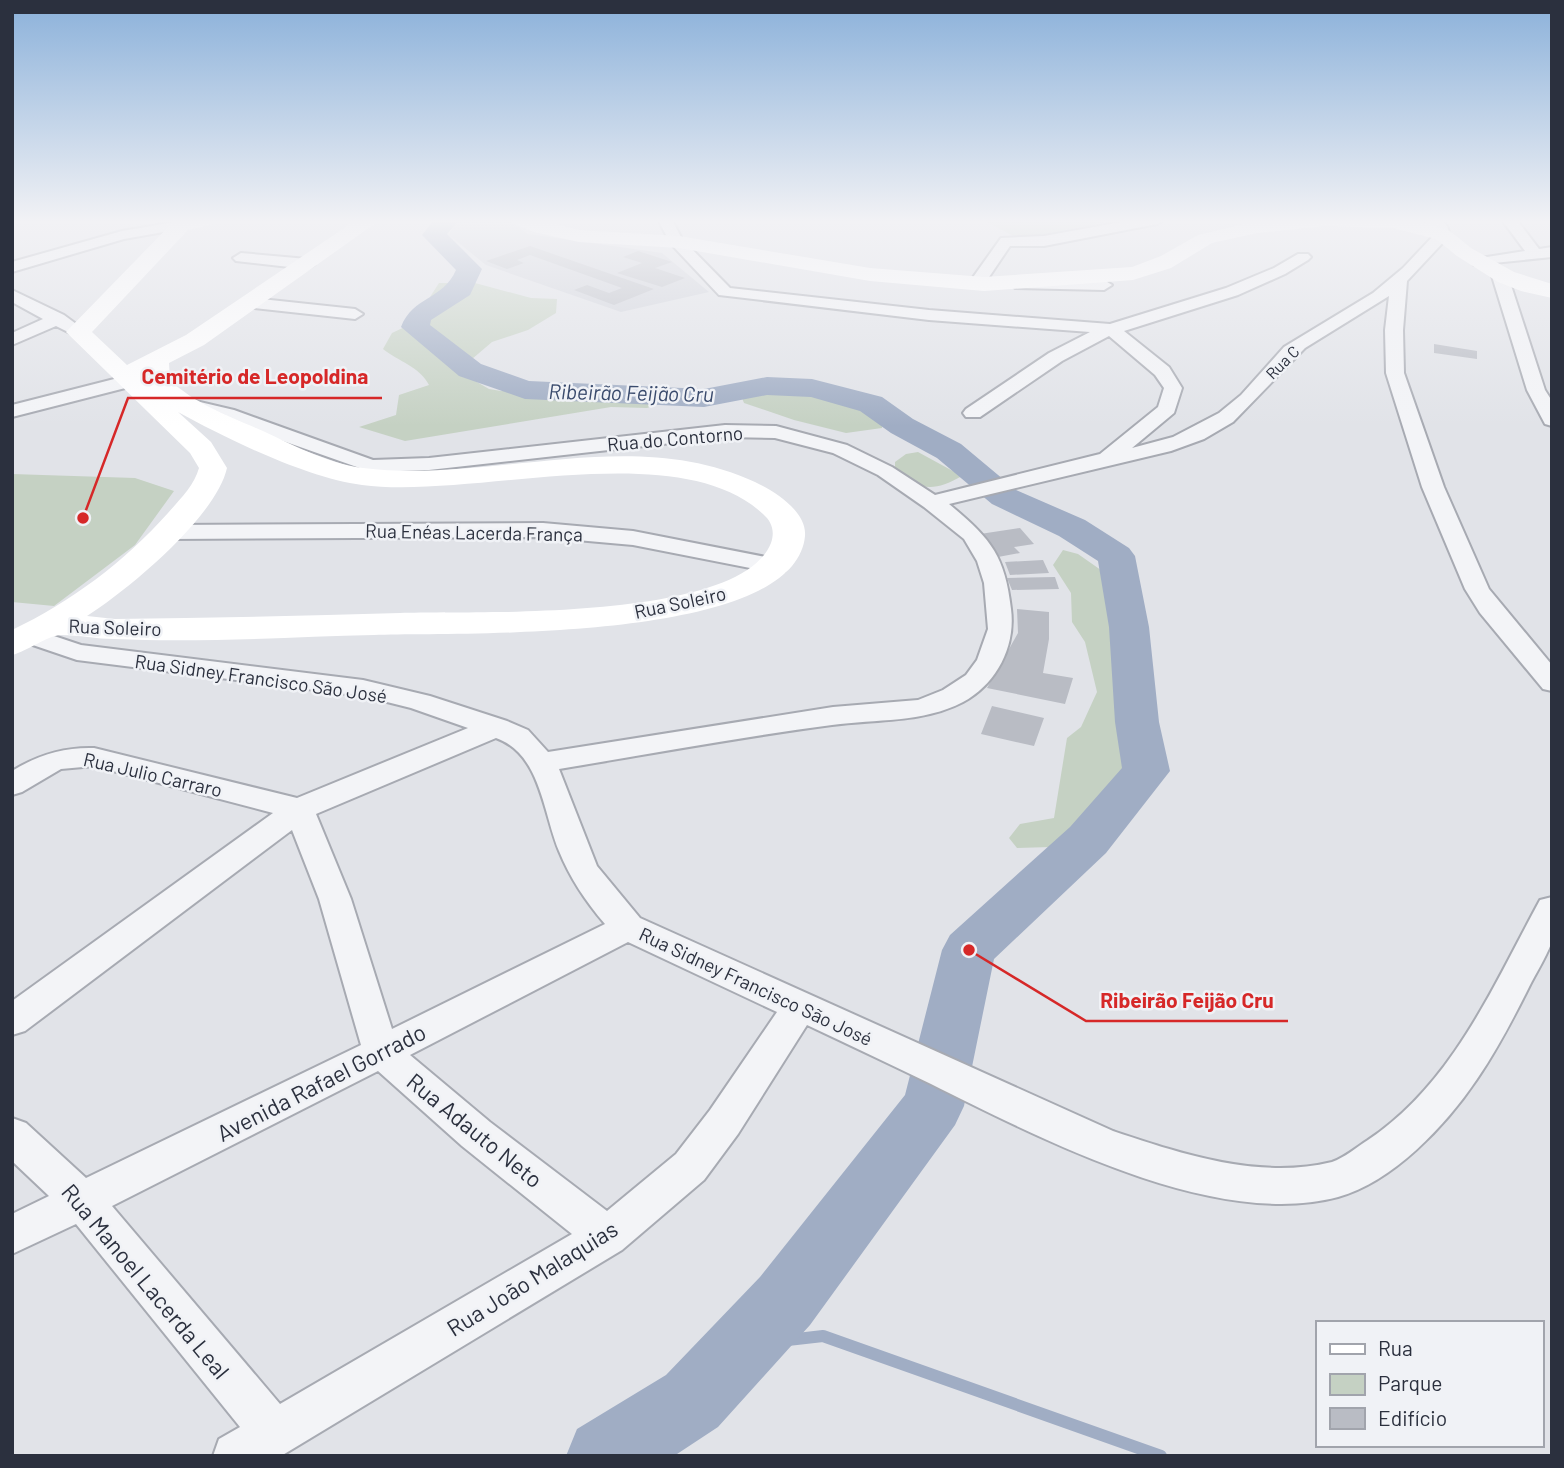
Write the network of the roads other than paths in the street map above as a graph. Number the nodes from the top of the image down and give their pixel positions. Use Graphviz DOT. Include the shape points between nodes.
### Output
graph roads {
  1 [pos="109,289"];
  2 [pos="272,289"];
  3 [pos="720,289"];
  4 [pos="1242,289"];
  5 [pos="1388,289"];
  6 [pos="1398,289"];
  7 [pos="1504,289"];
  8 [pos="12,295"];
  9 [pos="251,303"];
  10 [pos="355,314"];
  11 [pos="68,325"];
  12 [pos="1111,329"];
  13 [pos="12,340"];
  14 [pos="156,362"];
  15 [pos="127,378"];
  16 [pos="180,404"];
  17 [pos="12,411"];
  18 [pos="972,413"];
  19 [pos="1552,420"];
  20 [pos="1107,458"];
  21 [pos="932,502"];
  22 [pos="169,532"];
  23 [pos="776,566"];
  24 [pos="36,628"];
  25 [pos="1552,683"];
  26 [pos="496,727"];
  27 [pos="543,762"];
  28 [pos="12,785"];
  29 [pos="299,809"];
  30 [pos="1552,909"];
  31 [pos="628,926"];
  32 [pos="799,1008"];
  33 [pos="12,1021"];
  34 [pos="381,1052"];
  35 [pos="12,1135"];
  36 [pos="82,1201"];
  37 [pos="12,1234"];
  38 [pos="607,1236"];
  39 [pos="275,1433"];
  40 [pos="236,1456"];
  1 -- 11 [label="street"];
  2 -- 9 [label="street"];
  3 -- 12 [label="street" via="731,294 929,315"];
  4 -- 12 [label="street"];
  5 -- 20 [label="street, Rua C" via="1296,346 1241,406 1209,429 1177,444"];
  6 -- 25 [label="street" via="1395,373 1433,486 1477,589"];
  7 -- 19 [label="street" via="1536,390"];
  8 -- 11 [label="street"];
  9 -- 10 [label="street"];
  9 -- 14 [label="street"];
  11 -- 13 [label="street"];
  11 -- 15 [label="street"];
  12 -- 18 [label="street" via="1078,343"];
  12 -- 20 [label="street" via="1162,371 1173,388 1167,409"];
  14 -- 15 [label="street"];
  14 -- 16 [label="street" via="156,382"];
  15 -- 17 [label="street"];
  15 -- 22 [label="street" via="201,448 213,468 211,481"];
  16 -- 21 [label="street, Rua do Contorno" via="227,414 371,466 429,464 725,431 776,432 839,449 885,471"];
  16 -- 23 [label="street" via="272,446 361,476 597,466 668,469 729,482 756,494 779,512 790,531 788,551"];
  20 -- 21 [label="street, Rua C"];
  21 -- 27 [label="street, Rua do Contorno" via="972,534 996,583 1000,629 990,661 975,681 953,696 922,708 820,717"];
  22 -- 23 [label="street, Rua Enéas Lacerda França" via="543,530 633,538"];
  22 -- 24 [label="street" via="137,565"];
  23 -- 24 [label="street, Rua Soleiro" via="709,600 561,620"];
  24 -- 26 [label="street, Rua Sidney Francisco São José" via="77,652 363,688"];
  26 -- 27 [label="street, Rua Sidney Francisco São José" via="529,744"];
  26 -- 29 [label="street"];
  27 -- 31 [label="street, Rua Sidney Francisco São José" via="580,866"];
  28 -- 29 [label="street, Rua Julio Carraro" via="43,764 78,755"];
  29 -- 33 [label="street"];
  29 -- 34 [label="street" via="335,899"];
  30 -- 32 [label="street, Rua Sidney Francisco São José" via="1446,1096 1388,1150 1338,1179 1273,1188 1185,1172 1089,1139"];
  31 -- 32 [label="street, Rua Sidney Francisco São José"];
  31 -- 34 [label="street, Avenida Rafael Gorrado"];
  32 -- 38 [label="street, Rua João Malaquias" via="690,1167"];
  34 -- 36 [label="street, Avenida Rafael Gorrado"];
  34 -- 38 [label="street, Rua Adauto Neto" via="476,1134"];
  35 -- 36 [label="street, Rua Manoel Lacerda Leal"];
  36 -- 37 [label="street, Avenida Rafael Gorrado"];
  36 -- 39 [label="street, Rua Manoel Lacerda Leal"];
  38 -- 39 [label="street, Rua João Malaquias"];
  39 -- 40 [label="street, Rua João Malaquias"];
}
